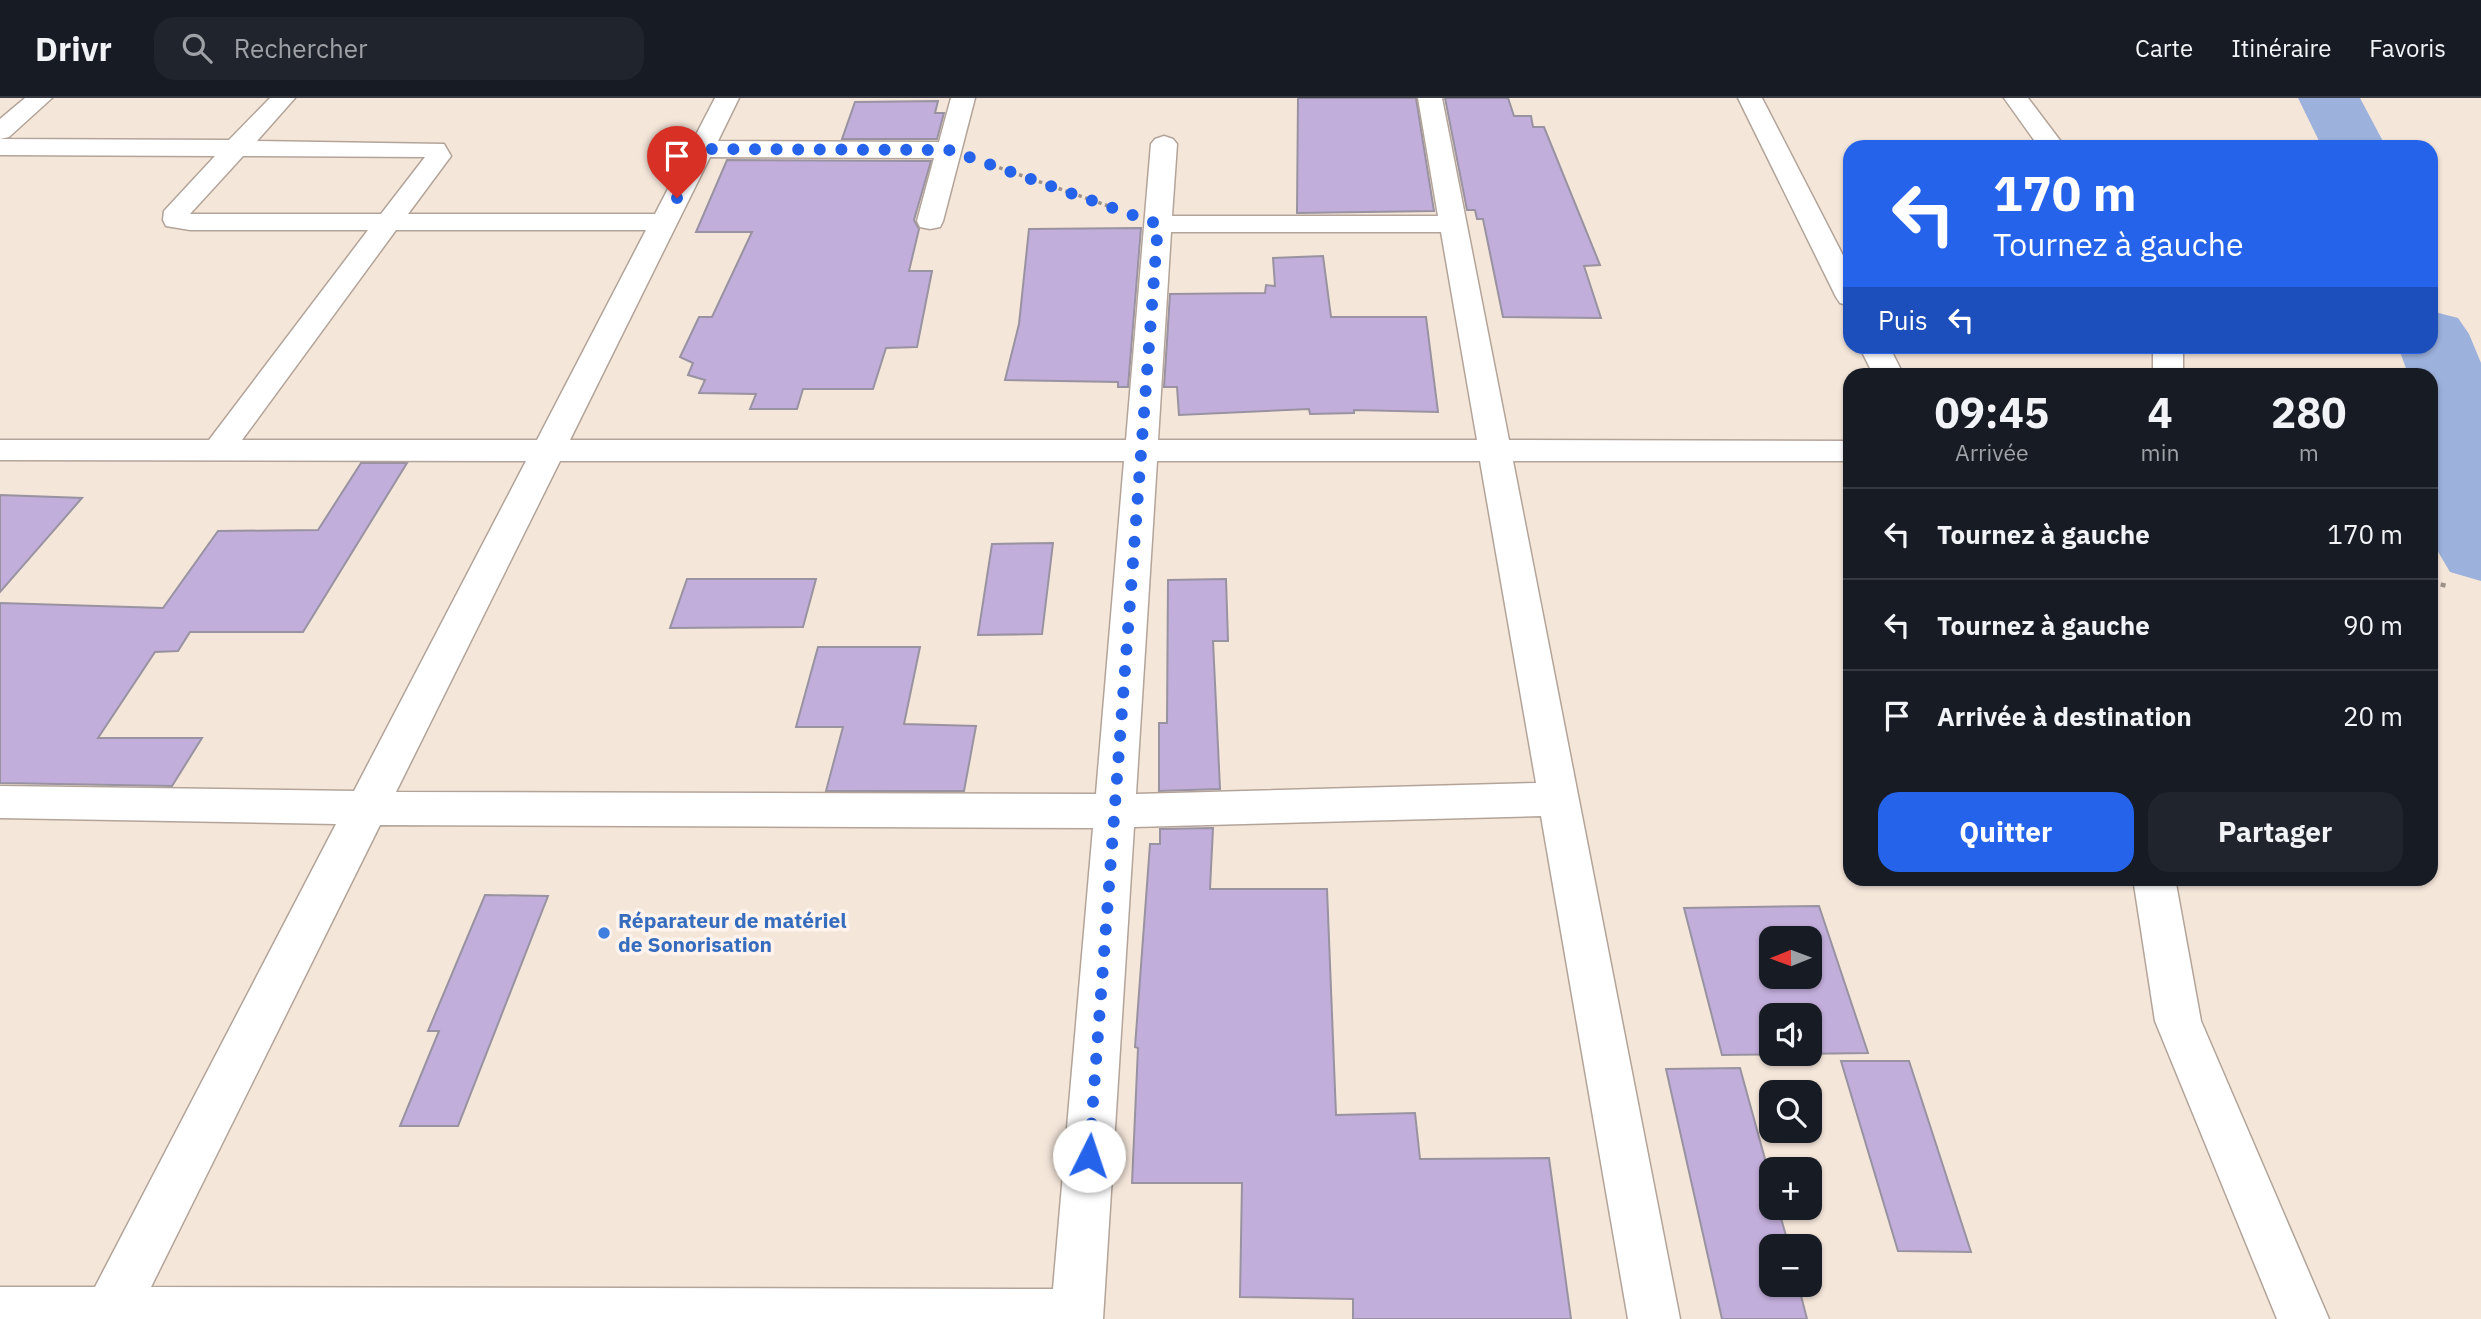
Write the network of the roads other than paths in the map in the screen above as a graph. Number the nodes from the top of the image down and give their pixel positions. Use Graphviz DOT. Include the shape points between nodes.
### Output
graph roads {
  1 [pos="40,98"];
  2 [pos="283,98"];
  3 [pos="727,98"];
  4 [pos="963,98"];
  5 [pos="1430,98"];
  6 [pos="1750,98"];
  7 [pos="2017,98"];
  8 [pos="0,132"];
  9 [pos="2047,140"];
  10 [pos="1164,145"];
  11 [pos="0,147"];
  12 [pos="237,147"];
  13 [pos="702,149"];
  14 [pos="949,150"];
  15 [pos="930,220"];
  16 [pos="390,222"];
  17 [pos="664,222"];
  18 [pos="1158,224"];
  19 [pos="1453,224"];
  20 [pos="1843,283"];
  21 [pos="0,450"];
  22 [pos="218,450"];
  23 [pos="548,450"];
  24 [pos="1141,451"];
  25 [pos="1494,451"];
  26 [pos="1843,452"];
  27 [pos="1559,799"];
  28 [pos="0,802"];
  29 [pos="366,808"];
  30 [pos="1114,811"];
  31 [pos="2155,886"];
  32 [pos="0,1314"];
  33 [pos="108,1316"];
  34 [pos="1077,1317"];
  35 [pos="1654,1319"];
  36 [pos="2303,1319"];
  1 -- 8 [label="street"];
  2 -- 12 [label="street"];
  3 -- 13 [label="street"];
  4 -- 14 [label="street"];
  5 -- 19 [label="street"];
  6 -- 20 [label="street"];
  7 -- 9 [label="street"];
  10 -- 18 [label="street"];
  11 -- 12 [label="street"];
  12 -- 16 [label="street" via="435,149 438,156"];
  12 -- 16 [label="street" via="177,211 176,220"];
  13 -- 14 [label="street"];
  13 -- 17 [label="street"];
  14 -- 15 [label="street"];
  16 -- 17 [label="street"];
  16 -- 22 [label="street"];
  17 -- 23 [label="street"];
  18 -- 19 [label="street"];
  18 -- 24 [label="street"];
  19 -- 25 [label="street"];
  21 -- 22 [label="street"];
  22 -- 23 [label="street"];
  23 -- 24 [label="street"];
  23 -- 29 [label="street"];
  24 -- 25 [label="street"];
  24 -- 30 [label="street"];
  25 -- 26 [label="street"];
  25 -- 27 [label="street"];
  27 -- 30 [label="street"];
  27 -- 35 [label="street"];
  28 -- 29 [label="street"];
  29 -- 30 [label="street"];
  29 -- 33 [label="street"];
  30 -- 34 [label="street"];
  31 -- 36 [label="street" via="2178,1021"];
  32 -- 33 [label="street"];
  33 -- 34 [label="street"];
}
